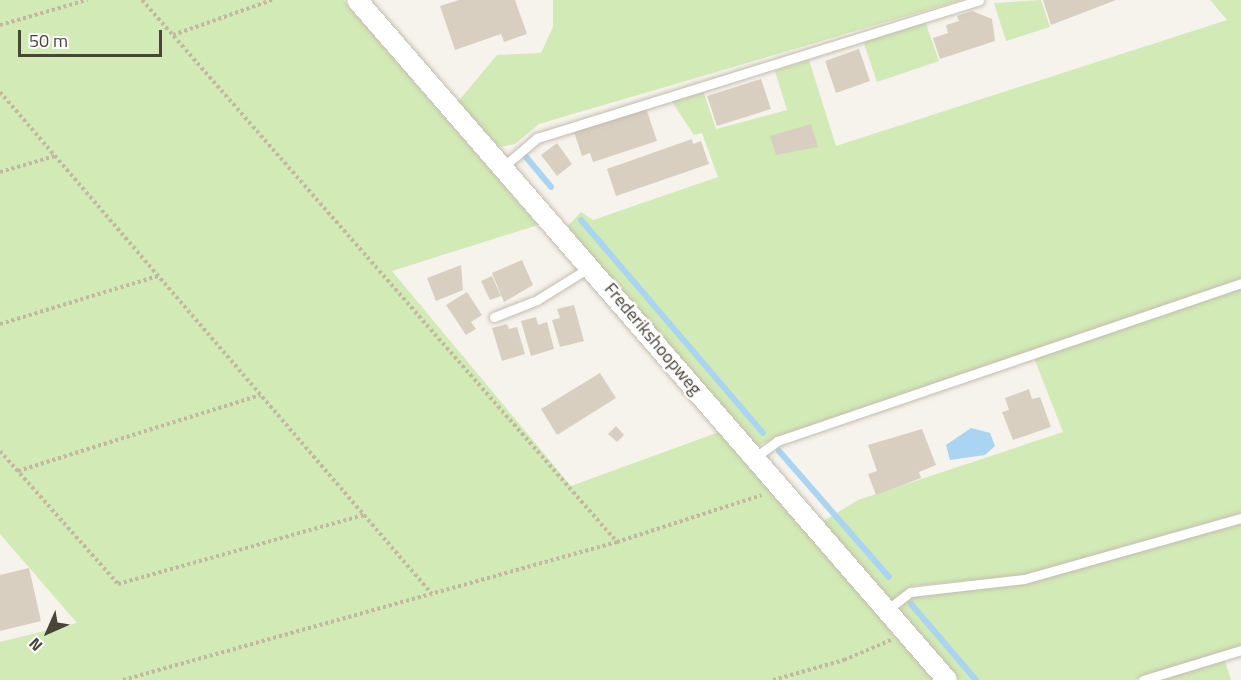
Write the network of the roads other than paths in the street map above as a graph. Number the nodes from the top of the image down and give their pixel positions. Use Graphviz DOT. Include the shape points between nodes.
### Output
graph roads {
  1 [pos="979,0"];
  2 [pos="366,3"];
  3 [pos="503,167"];
  4 [pos="591,266"];
  5 [pos="1241,283"];
  6 [pos="494,317"];
  7 [pos="754,458"];
  8 [pos="1241,518"];
  9 [pos="886,611"];
  10 [pos="1241,650"];
  11 [pos="947,680"];
  12 [pos="1143,680"];
  1 -- 3 [label="lane" via="537,138"];
  2 -- 3 [label="street, Frederikshoopweg"];
  3 -- 4 [label="street, Frederikshoopweg"];
  4 -- 6 [label="lane" via="537,300"];
  4 -- 7 [label="street, Frederikshoopweg"];
  5 -- 7 [label="lane" via="777,441"];
  7 -- 9 [label="street, Frederikshoopweg"];
  8 -- 9 [label="lane" via="1024,579 910,592"];
  9 -- 11 [label="street, Frederikshoopweg"];
  10 -- 12 [label="lane"];
}
